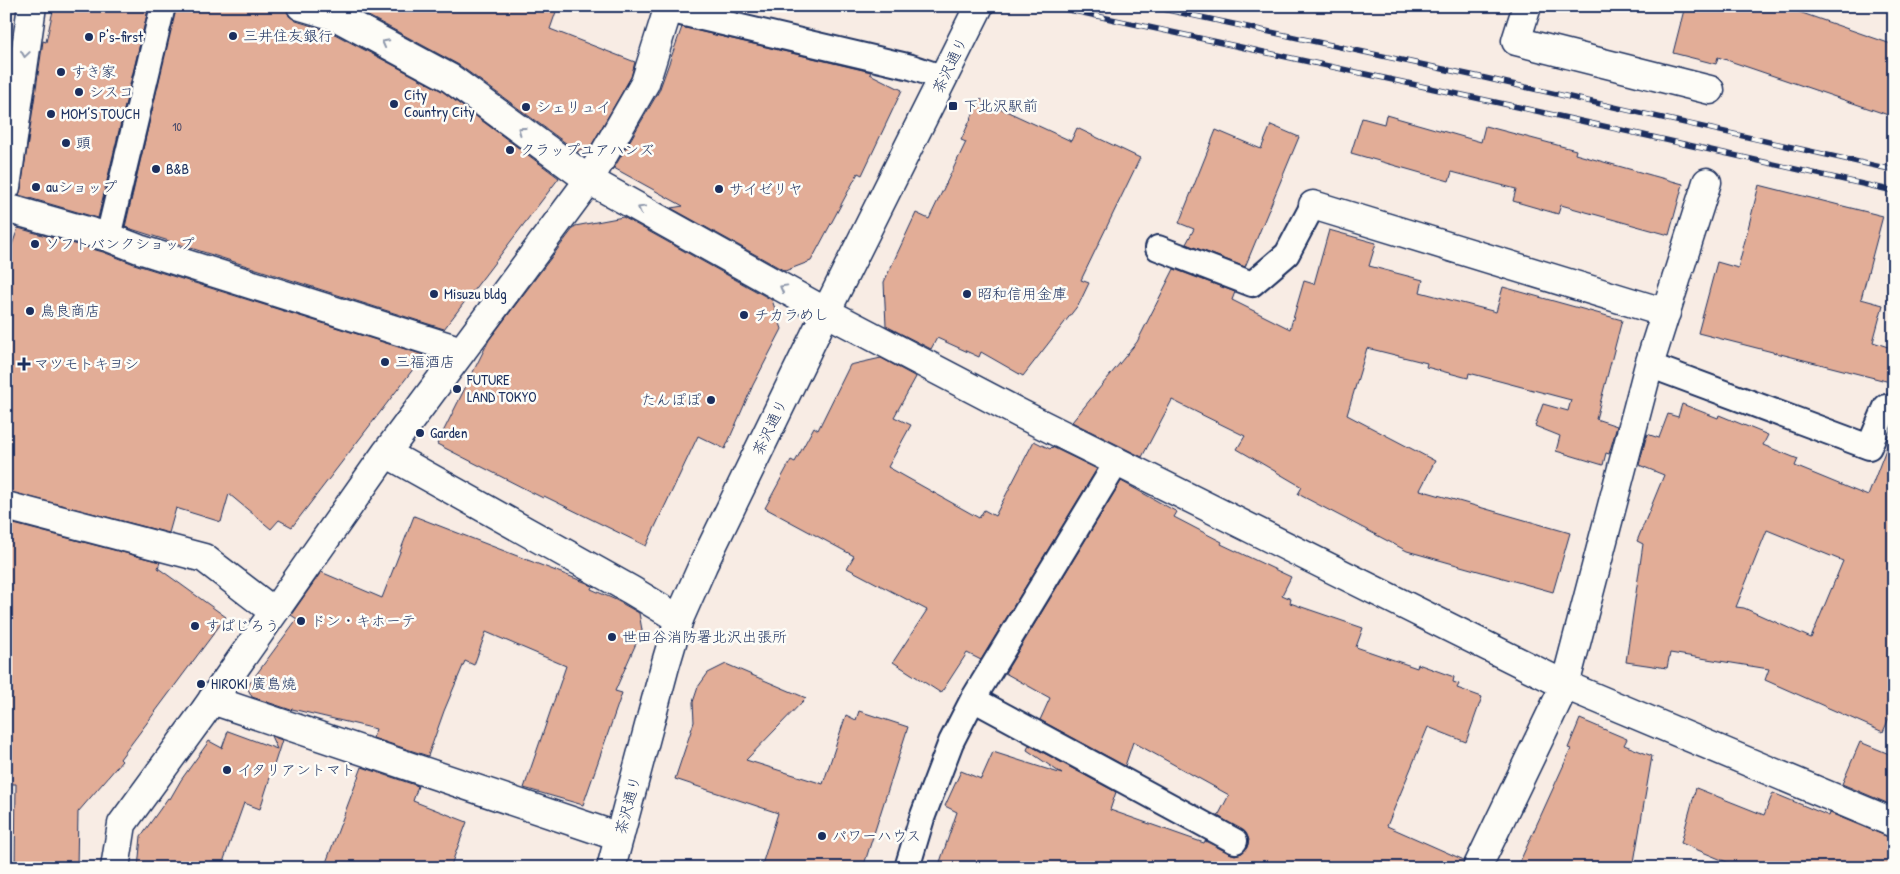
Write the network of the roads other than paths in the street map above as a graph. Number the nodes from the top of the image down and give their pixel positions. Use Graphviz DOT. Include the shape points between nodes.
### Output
graph roads {
  1 [pos="32,6"];
  2 [pos="163,6"];
  3 [pos="301,6"];
  4 [pos="979,6"];
  5 [pos="1527,6"];
  6 [pos="669,8"];
  7 [pos="944,78"];
  8 [pos="1710,90"];
  9 [pos="589,180"];
  10 [pos="1707,182"];
  11 [pos="6,187"];
  12 [pos="1313,205"];
  13 [pos="6,208"];
  14 [pos="108,237"];
  15 [pos="1158,248"];
  16 [pos="826,312"];
  17 [pos="1666,313"];
  18 [pos="462,351"];
  19 [pos="1649,365"];
  20 [pos="1894,410"];
  21 [pos="386,453"];
  22 [pos="1116,462"];
  23 [pos="6,506"];
  24 [pos="273,611"];
  25 [pos="679,619"];
  26 [pos="1565,685"];
  27 [pos="973,698"];
  28 [pos="212,700"];
  29 [pos="1894,823"];
  30 [pos="619,837"];
  31 [pos="1234,841"];
  32 [pos="115,868"];
  33 [pos="611,868"];
  34 [pos="907,868"];
  35 [pos="1477,868"];
  1 -- 11 [label="street, one-way"];
  2 -- 14 [label="lane"];
  9 -- 3 [label="street, one-way" via="450,78 335,16"];
  4 -- 7 [label="street, 茶沢通り"];
  5 -- 8 [label="street" via="1516,41"];
  6 -- 7 [label="lane" via="911,67"];
  6 -- 9 [label="street" via="645,83"];
  7 -- 16 [label="street, 茶沢通り"];
  16 -- 9 [label="street, one-way"];
  9 -- 18 [label="street"];
  10 -- 17 [label="street"];
  12 -- 15 [label="lane" via="1287,254 1252,284"];
  12 -- 17 [label="street"];
  13 -- 14 [label="street"];
  14 -- 18 [label="street"];
  16 -- 22 [label="street"];
  16 -- 25 [label="street, 茶沢通り"];
  17 -- 19 [label="street"];
  18 -- 21 [label="street"];
  19 -- 20 [label="lane" via="1869,447 1886,407"];
  19 -- 26 [label="street"];
  21 -- 24 [label="street"];
  21 -- 25 [label="street"];
  22 -- 26 [label="street"];
  22 -- 27 [label="lane"];
  23 -- 24 [label="street" via="204,558"];
  24 -- 28 [label="street"];
  25 -- 30 [label="street, 茶沢通り"];
  26 -- 29 [label="street"];
  26 -- 35 [label="street"];
  27 -- 31 [label="lane"];
  27 -- 34 [label="lane" via="951,742"];
  28 -- 30 [label="street"];
  28 -- 32 [label="street" via="122,824"];
  30 -- 33 [label="street, 茶沢通り"];
}
